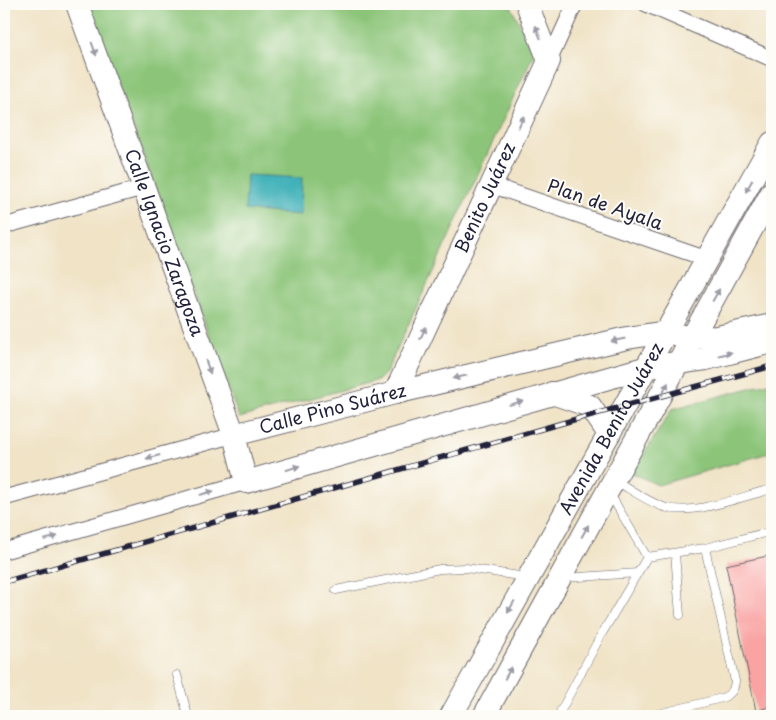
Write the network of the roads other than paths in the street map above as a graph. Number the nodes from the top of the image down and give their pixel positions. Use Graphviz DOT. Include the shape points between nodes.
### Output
graph roads {
  1 [pos="77,4"];
  2 [pos="527,4"];
  3 [pos="575,4"];
  4 [pos="646,4"];
  5 [pos="772,60"];
  6 [pos="549,61"];
  7 [pos="772,143"];
  8 [pos="491,185"];
  9 [pos="142,188"];
  10 [pos="772,192"];
  11 [pos="4,226"];
  12 [pos="707,260"];
  13 [pos="772,324"];
  14 [pos="666,332"];
  15 [pos="692,338"];
  16 [pos="772,342"];
  17 [pos="677,364"];
  18 [pos="648,367"];
  19 [pos="396,393"];
  20 [pos="552,393"];
  21 [pos="609,434"];
  22 [pos="234,435"];
  23 [pos="246,482"];
  24 [pos="611,485"];
  25 [pos="772,489"];
  26 [pos="4,498"];
  27 [pos="772,531"];
  28 [pos="705,548"];
  29 [pos="4,551"];
  30 [pos="675,554"];
  31 [pos="647,557"];
  32 [pos="638,573"];
  33 [pos="528,578"];
  34 [pos="559,579"];
  35 [pos="336,590"];
  36 [pos="680,615"];
  37 [pos="177,675"];
  38 [pos="188,716"];
  39 [pos="451,716"];
  40 [pos="484,716"];
  41 [pos="558,716"];
  42 [pos="650,716"];
  1 -- 9 [label="main road, Calle Ignacio Zaragoza, one-way"];
  6 -- 2 [label="main road, one-way"];
  3 -- 6 [label="street, Benito Juárez"];
  4 -- 5 [label="street"];
  8 -- 6 [label="main road, Benito Juárez, one-way"];
  7 -- 12 [label="main road, Avenida Benito Juárez, one-way"];
  8 -- 12 [label="street, Plan de Ayala"];
  19 -- 8 [label="main road, Benito Juárez, one-way"];
  9 -- 11 [label="street"];
  9 -- 22 [label="main road, Calle Ignacio Zaragoza, one-way"];
  15 -- 10 [label="main road, Avenida Benito Juárez, one-way"];
  12 -- 14 [label="main road, Avenida Benito Juárez"];
  13 -- 15 [label="main road" via="732,334"];
  14 -- 15 [label="main road"];
  14 -- 18 [label="main road, Avenida Benito Juárez"];
  14 -- 19 [label="main road, Calle Pino Suárez, one-way" via="569,350"];
  15 -- 17 [label="main road, Avenida Benito Juárez"];
  17 -- 16 [label="main road, one-way"];
  17 -- 18 [label="main road"];
  24 -- 17 [label="main road, Avenida Benito Juárez, one-way"];
  18 -- 20 [label="main road"];
  18 -- 21 [label="main road, Avenida Benito Juárez"];
  19 -- 22 [label="main road, Calle Pino Suárez"];
  20 -- 21 [label="main road" via="590,406"];
  23 -- 20 [label="main road, one-way"];
  21 -- 33 [label="main road, Avenida Benito Juárez"];
  22 -- 23 [label="main road, Calle Ignacio Zaragoza"];
  22 -- 26 [label="street, Calle Pino Suárez, one-way"];
  29 -- 23 [label="street, one-way"];
  24 -- 25 [label="lane" via="668,508 683,510"];
  24 -- 31 [label="lane"];
  34 -- 24 [label="main road, Avenida Benito Juárez, one-way"];
  27 -- 28 [label="lane"];
  28 -- 30 [label="lane"];
  28 -- 42 [label="lane" via="735,681 734,689 722,698"];
  30 -- 31 [label="lane"];
  30 -- 36 [label="lane"];
  31 -- 32 [label="lane"];
  32 -- 34 [label="lane"];
  32 -- 41 [label="lane"];
  33 -- 35 [label="lane" via="457,568 415,573"];
  33 -- 39 [label="main road, Avenida Benito Juárez, one-way"];
  40 -- 34 [label="main road, Avenida Benito Juárez, one-way"];
  37 -- 38 [label="lane"];
}
